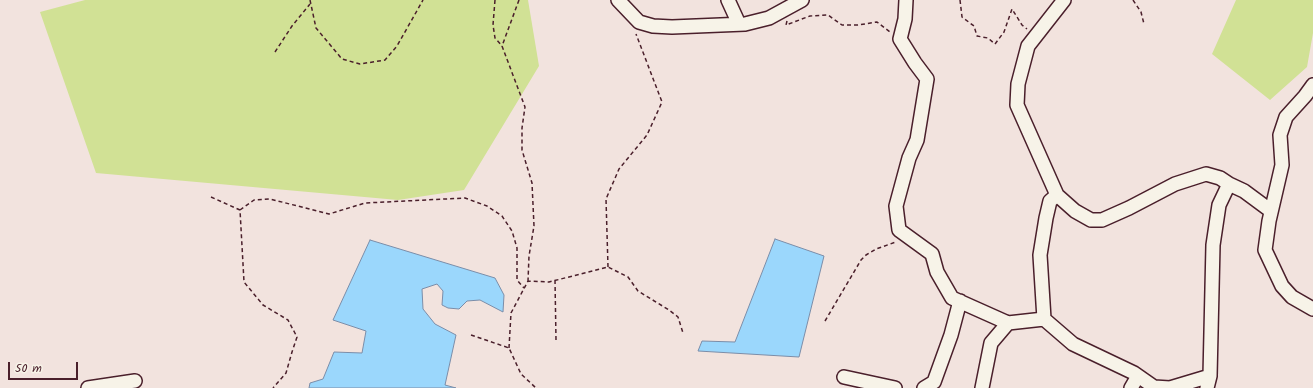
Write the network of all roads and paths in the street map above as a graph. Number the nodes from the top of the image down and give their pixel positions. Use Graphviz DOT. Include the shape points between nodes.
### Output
graph roads {
  1 [pos="310,0"];
  2 [pos="423,0"];
  3 [pos="495,0"];
  4 [pos="519,0"];
  5 [pos="618,0"];
  6 [pos="728,0"];
  7 [pos="906,0"];
  8 [pos="960,0"];
  9 [pos="1064,0"];
  10 [pos="1133,0"];
  11 [pos="796,2"];
  12 [pos="310,4"];
  13 [pos="739,24"];
  14 [pos="1144,24"];
  15 [pos="636,32"];
  16 [pos="1036,36"];
  17 [pos="900,39"];
  18 [pos="502,46"];
  19 [pos="275,52"];
  20 [pos="1313,85"];
  21 [pos="1229,184"];
  22 [pos="1057,195"];
  23 [pos="211,197"];
  24 [pos="240,210"];
  25 [pos="1271,211"];
  26 [pos="905,235"];
  27 [pos="608,267"];
  28 [pos="556,280"];
  29 [pos="528,281"];
  30 [pos="524,288"];
  31 [pos="960,301"];
  32 [pos="1313,309"];
  33 [pos="1044,319"];
  34 [pos="825,321"];
  35 [pos="1008,324"];
  36 [pos="683,333"];
  37 [pos="471,335"];
  38 [pos="556,340"];
  39 [pos="510,348"];
  40 [pos="1138,376"];
  41 [pos="844,377"];
  42 [pos="135,381"];
  43 [pos="1209,382"];
  44 [pos="88,388"];
  45 [pos="273,388"];
  46 [pos="536,388"];
  47 [pos="895,388"];
  48 [pos="924,388"];
  49 [pos="982,388"];
  50 [pos="1132,388"];
  1 -- 12 [label="path"];
  2 -- 12 [label="path" via="397,46 385,60 360,64 342,59 316,28"];
  3 -- 18 [label="path" via="493,25 495,38"];
  4 -- 18 [label="path"];
  5 -- 13 [label="street" via="639,22 653,26"];
  6 -- 13 [label="street"];
  7 -- 17 [label="street"];
  8 -- 16 [label="path" via="962,17 974,26 977,36 988,38 995,44 1004,32 1012,9 1022,25"];
  9 -- 16 [label="street"];
  10 -- 14 [label="path" via="1141,12"];
  11 -- 13 [label="street" via="769,18"];
  11 -- 17 [label="path" via="786,25 810,16 828,15 842,25 877,22"];
  12 -- 19 [label="path"];
  15 -- 27 [label="path" via="662,102 647,135 619,169 606,199"];
  16 -- 22 [label="street" via="1028,46 1018,84 1017,105"];
  17 -- 26 [label="street" via="927,78 917,140 909,158 896,206 898,230"];
  18 -- 29 [label="path" via="525,106 522,150 532,183 534,226"];
  20 -- 25 [label="street" via="1286,117 1280,135 1282,165"];
  21 -- 22 [label="street" via="1206,174 1175,184 1102,220 1091,220 1075,211"];
  21 -- 25 [label="street"];
  21 -- 43 [label="street" via="1218,205 1213,245"];
  22 -- 33 [label="street" via="1050,201 1040,255"];
  23 -- 24 [label="path"];
  24 -- 30 [label="path" via="254,200 270,199 329,214 365,203 465,198 488,206 502,216 512,231 517,248 517,280"];
  24 -- 45 [label="path" via="244,282 263,305 288,320 297,337 286,373"];
  25 -- 32 [label="street" via="1265,250 1282,286 1292,297"];
  26 -- 31 [label="street" via="932,254 937,272 952,298"];
  26 -- 34 [label="path" via="894,243 876,249 861,260"];
  27 -- 28 [label="path"];
  27 -- 36 [label="path" via="628,277 638,291 678,317"];
  28 -- 29 [label="path"];
  28 -- 38 [label="path"];
  29 -- 30 [label="path"];
  30 -- 39 [label="path" via="511,312"];
  31 -- 35 [label="street"];
  31 -- 48 [label="street" via="934,382"];
  33 -- 35 [label="street"];
  33 -- 40 [label="street" via="1073,344"];
  35 -- 49 [label="street" via="991,343"];
  37 -- 39 [label="path"];
  39 -- 46 [label="path" via="521,374"];
  40 -- 43 [label="street" via="1154,387 1170,388"];
  40 -- 50 [label="street"];
  41 -- 47 [label="street"];
  42 -- 44 [label="street"];
}
